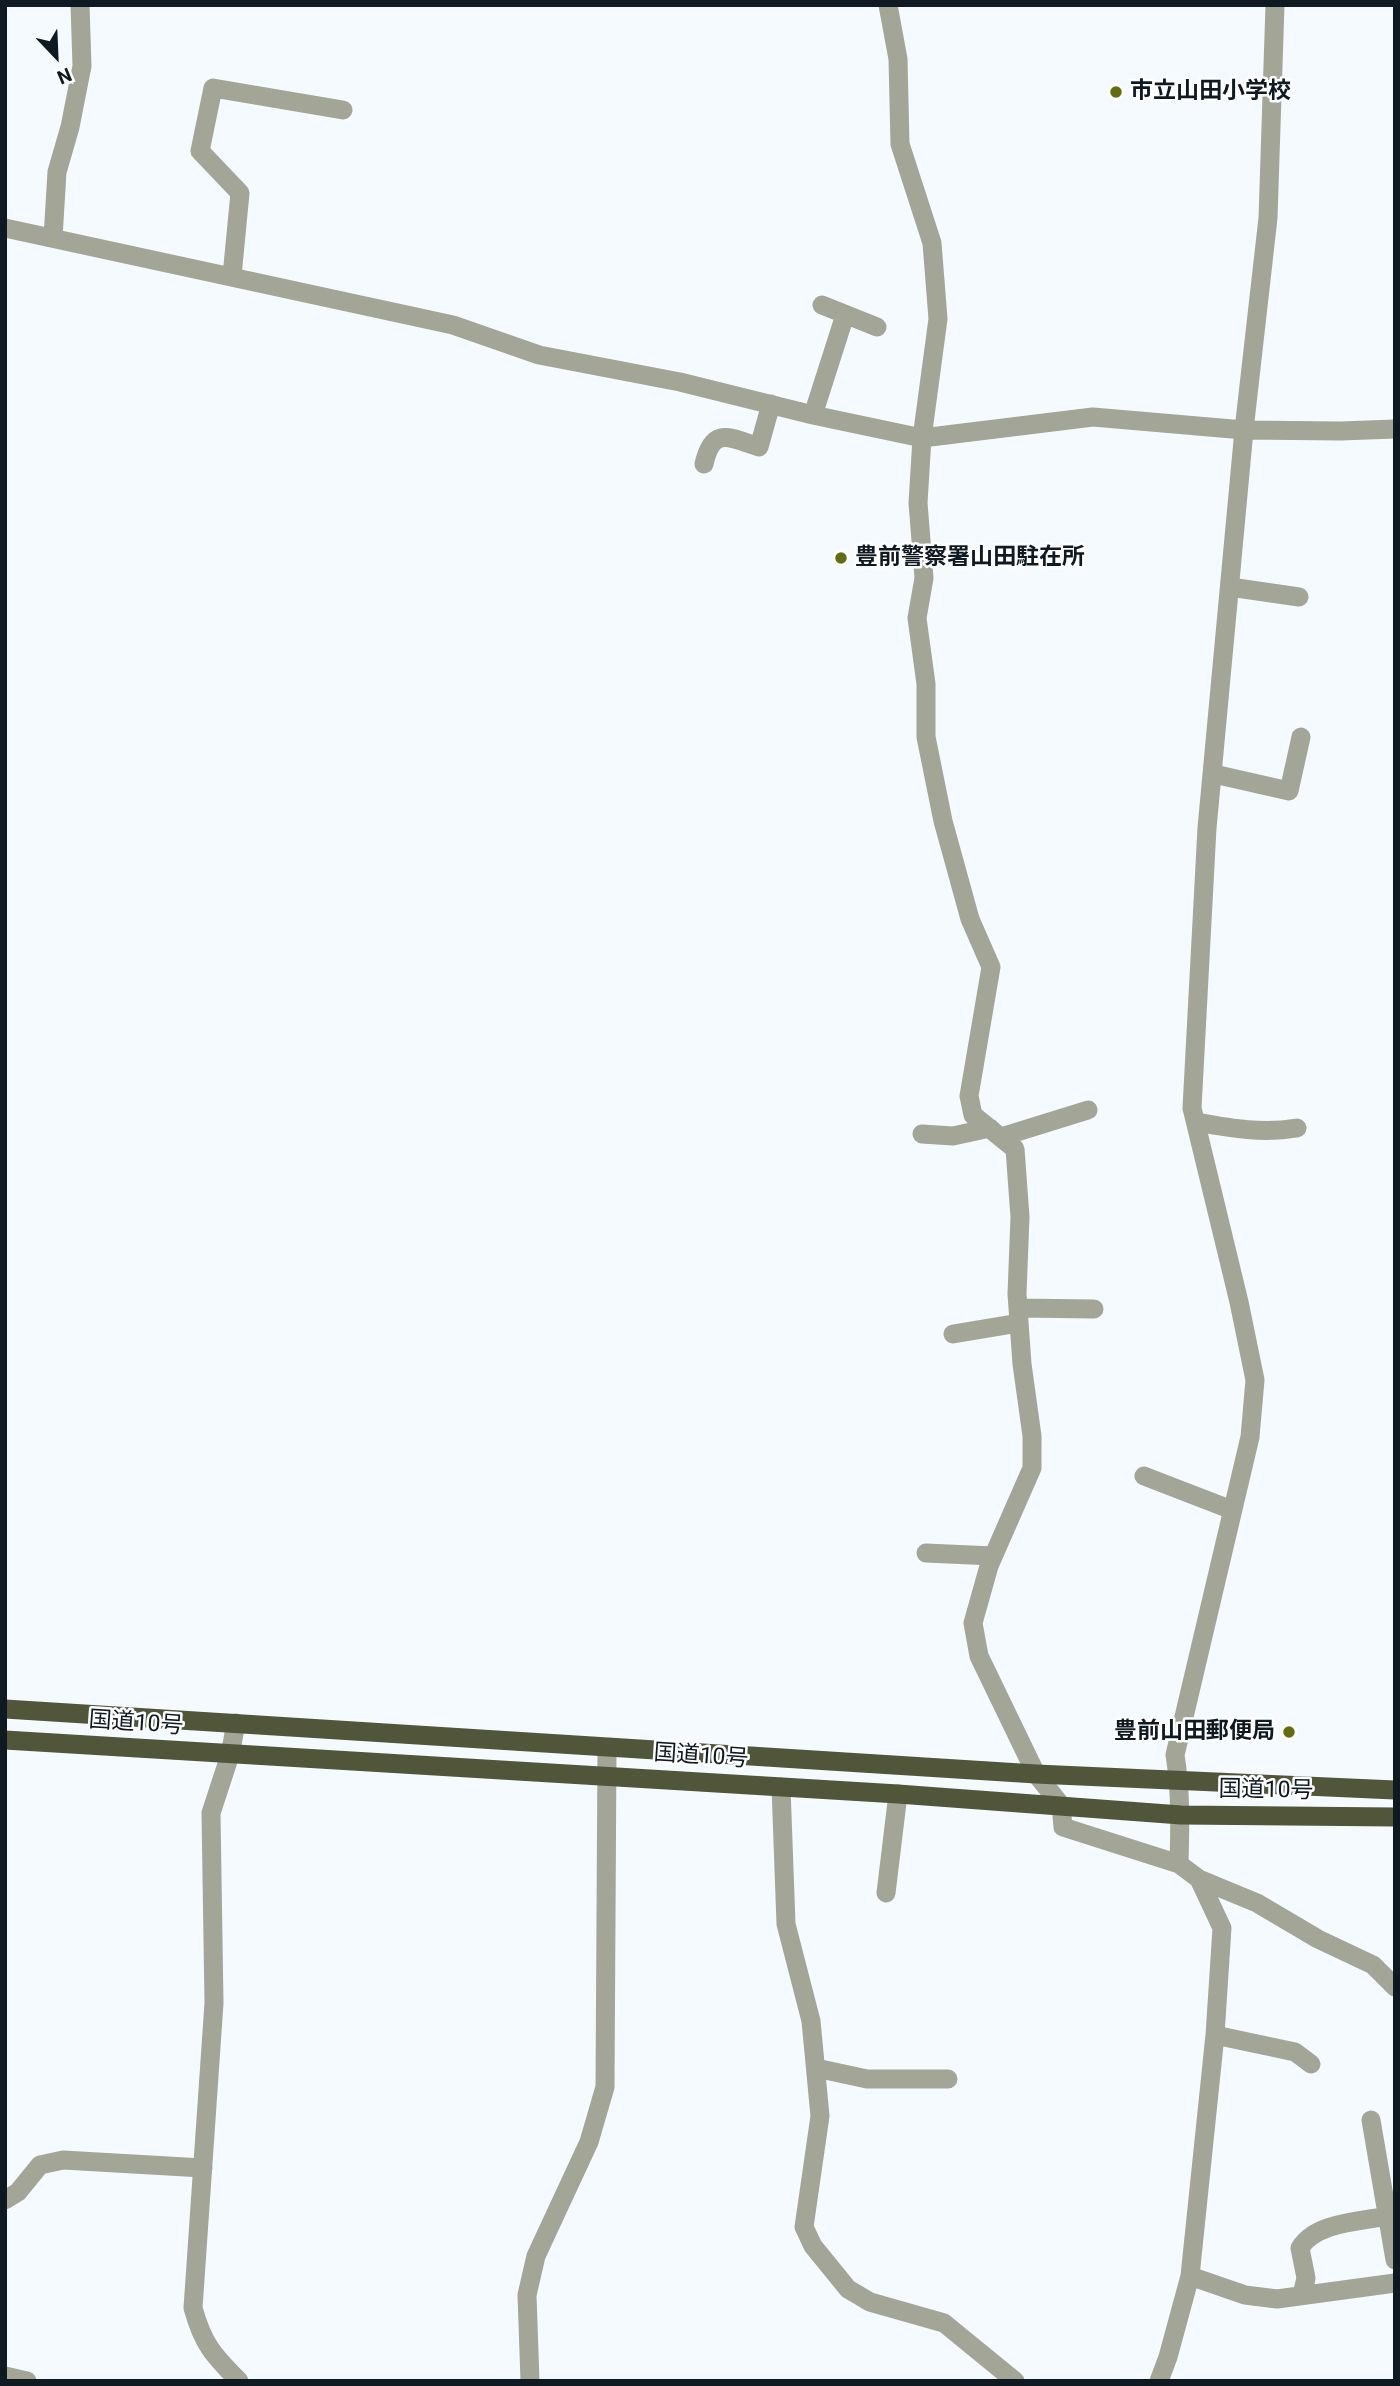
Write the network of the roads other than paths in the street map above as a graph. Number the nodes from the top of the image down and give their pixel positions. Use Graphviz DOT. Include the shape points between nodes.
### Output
graph roads {
  1 [pos="80,5"];
  2 [pos="888,5"];
  3 [pos="1275,5"];
  4 [pos="343,110"];
  5 [pos="5,228"];
  6 [pos="53,237"];
  7 [pos="232,276"];
  8 [pos="822,305"];
  9 [pos="845,315"];
  10 [pos="877,327"];
  11 [pos="771,404"];
  12 [pos="813,415"];
  13 [pos="1395,429"];
  14 [pos="1244,430"];
  15 [pos="922,438"];
  16 [pos="704,464"];
  17 [pos="1230,587"];
  18 [pos="1299,597"];
  19 [pos="1301,737"];
  20 [pos="1214,774"];
  21 [pos="1088,1110"];
  22 [pos="1196,1122"];
  23 [pos="1297,1128"];
  24 [pos="995,1133"];
  25 [pos="922,1134"];
  26 [pos="1094,1309"];
  27 [pos="1018,1315"];
  28 [pos="953,1334"];
  29 [pos="1144,1476"];
  30 [pos="1232,1510"];
  31 [pos="926,1553"];
  32 [pos="993,1556"];
  33 [pos="5,1709"];
  34 [pos="236,1723"];
  35 [pos="5,1740"];
  36 [pos="607,1748"];
  37 [pos="230,1755"];
  38 [pos="1036,1773"];
  39 [pos="606,1776"];
  40 [pos="1179,1780"];
  41 [pos="781,1787"];
  42 [pos="1395,1790"];
  43 [pos="898,1794"];
  44 [pos="1061,1805"];
  45 [pos="1181,1815"];
  46 [pos="1395,1817"];
  47 [pos="1179,1864"];
  48 [pos="1199,1879"];
  49 [pos="886,1893"];
  50 [pos="1395,1987"];
  51 [pos="1215,2035"];
  52 [pos="1311,2064"];
  53 [pos="816,2068"];
  54 [pos="948,2079"];
  55 [pos="1371,2120"];
  56 [pos="203,2168"];
  57 [pos="5,2200"];
  58 [pos="1387,2216"];
  59 [pos="1395,2260"];
  60 [pos="1190,2276"];
  61 [pos="1395,2283"];
  62 [pos="1302,2295"];
  63 [pos="5,2376"];
  64 [pos="27,2381"];
  65 [pos="239,2381"];
  66 [pos="530,2381"];
  67 [pos="1015,2381"];
  68 [pos="1159,2381"];
  1 -- 6 [label="street" via="82,66 57,172"];
  2 -- 15 [label="street" via="898,59 900,144 932,243 937,306"];
  3 -- 14 [label="street" via="1268,218"];
  4 -- 7 [label="street" via="213,88 201,151 240,193"];
  5 -- 6 [label="street"];
  6 -- 7 [label="street"];
  7 -- 11 [label="street" via="453,325 539,355"];
  8 -- 9 [label="street"];
  9 -- 10 [label="street"];
  9 -- 12 [label="street"];
  11 -- 12 [label="street"];
  11 -- 16 [label="street" via="759,447 724,437 714,440"];
  12 -- 15 [label="street"];
  13 -- 14 [label="street"];
  14 -- 15 [label="street" via="1093,417"];
  14 -- 17 [label="street"];
  15 -- 24 [label="street" via="918,503 924,578 917,618 926,684 926,737 970,919 991,967 969,1096 973,1115"];
  17 -- 18 [label="street"];
  17 -- 20 [label="street"];
  19 -- 20 [label="street" via="1289,791"];
  20 -- 22 [label="street" via="1192,1108"];
  21 -- 24 [label="street"];
  22 -- 23 [label="street" via="1250,1131"];
  22 -- 30 [label="street" via="1255,1380 1250,1437"];
  24 -- 25 [label="street"];
  24 -- 27 [label="street" via="1015,1149 1020,1217"];
  26 -- 27 [label="street"];
  27 -- 28 [label="street"];
  27 -- 32 [label="street" via="1032,1468"];
  29 -- 30 [label="street"];
  30 -- 40 [label="street" via="1175,1755"];
  31 -- 32 [label="street"];
  32 -- 38 [label="street" via="973,1623 979,1656"];
  33 -- 34 [label="highway, 国道10号"];
  34 -- 36 [label="highway, 国道10号"];
  34 -- 37 [label="street"];
  35 -- 37 [label="highway, 国道10号"];
  36 -- 38 [label="highway, 国道10号"];
  36 -- 39 [label="street"];
  37 -- 39 [label="highway, 国道10号"];
  37 -- 56 [label="street" via="211,1813 214,2003"];
  38 -- 40 [label="highway, 国道10号"];
  38 -- 44 [label="street"];
  39 -- 41 [label="highway, 国道10号"];
  39 -- 66 [label="street" via="605,2087 589,2142 536,2256 527,2295"];
  40 -- 42 [label="highway, 国道10号"];
  40 -- 45 [label="street"];
  41 -- 43 [label="highway, 国道10号"];
  41 -- 53 [label="street" via="786,1924 811,2021"];
  43 -- 44 [label="highway, 国道10号"];
  43 -- 49 [label="street"];
  44 -- 45 [label="highway, 国道10号"];
  44 -- 47 [label="street" via="1063,1827"];
  45 -- 46 [label="highway, 国道10号"];
  45 -- 47 [label="street"];
  47 -- 48 [label="street"];
  48 -- 50 [label="street" via="1257,1903 1373,1965"];
  48 -- 51 [label="street" via="1222,1928"];
  51 -- 52 [label="street" via="1295,2052"];
  51 -- 60 [label="street"];
  53 -- 54 [label="street" via="867,2079"];
  53 -- 67 [label="street" via="820,2116 804,2227 813,2246 848,2289 870,2302 944,2323"];
  55 -- 58 [label="street"];
  56 -- 57 [label="street" via="63,2160 40,2165 18,2192"];
  56 -- 65 [label="street" via="193,2308 213,2355"];
  58 -- 59 [label="street"];
  58 -- 62 [label="street" via="1324,2229 1305,2239 1300,2248 1306,2278"];
  60 -- 62 [label="street" via="1245,2295 1277,2299"];
  60 -- 68 [label="street"];
  61 -- 62 [label="street"];
  63 -- 64 [label="street"];
}
